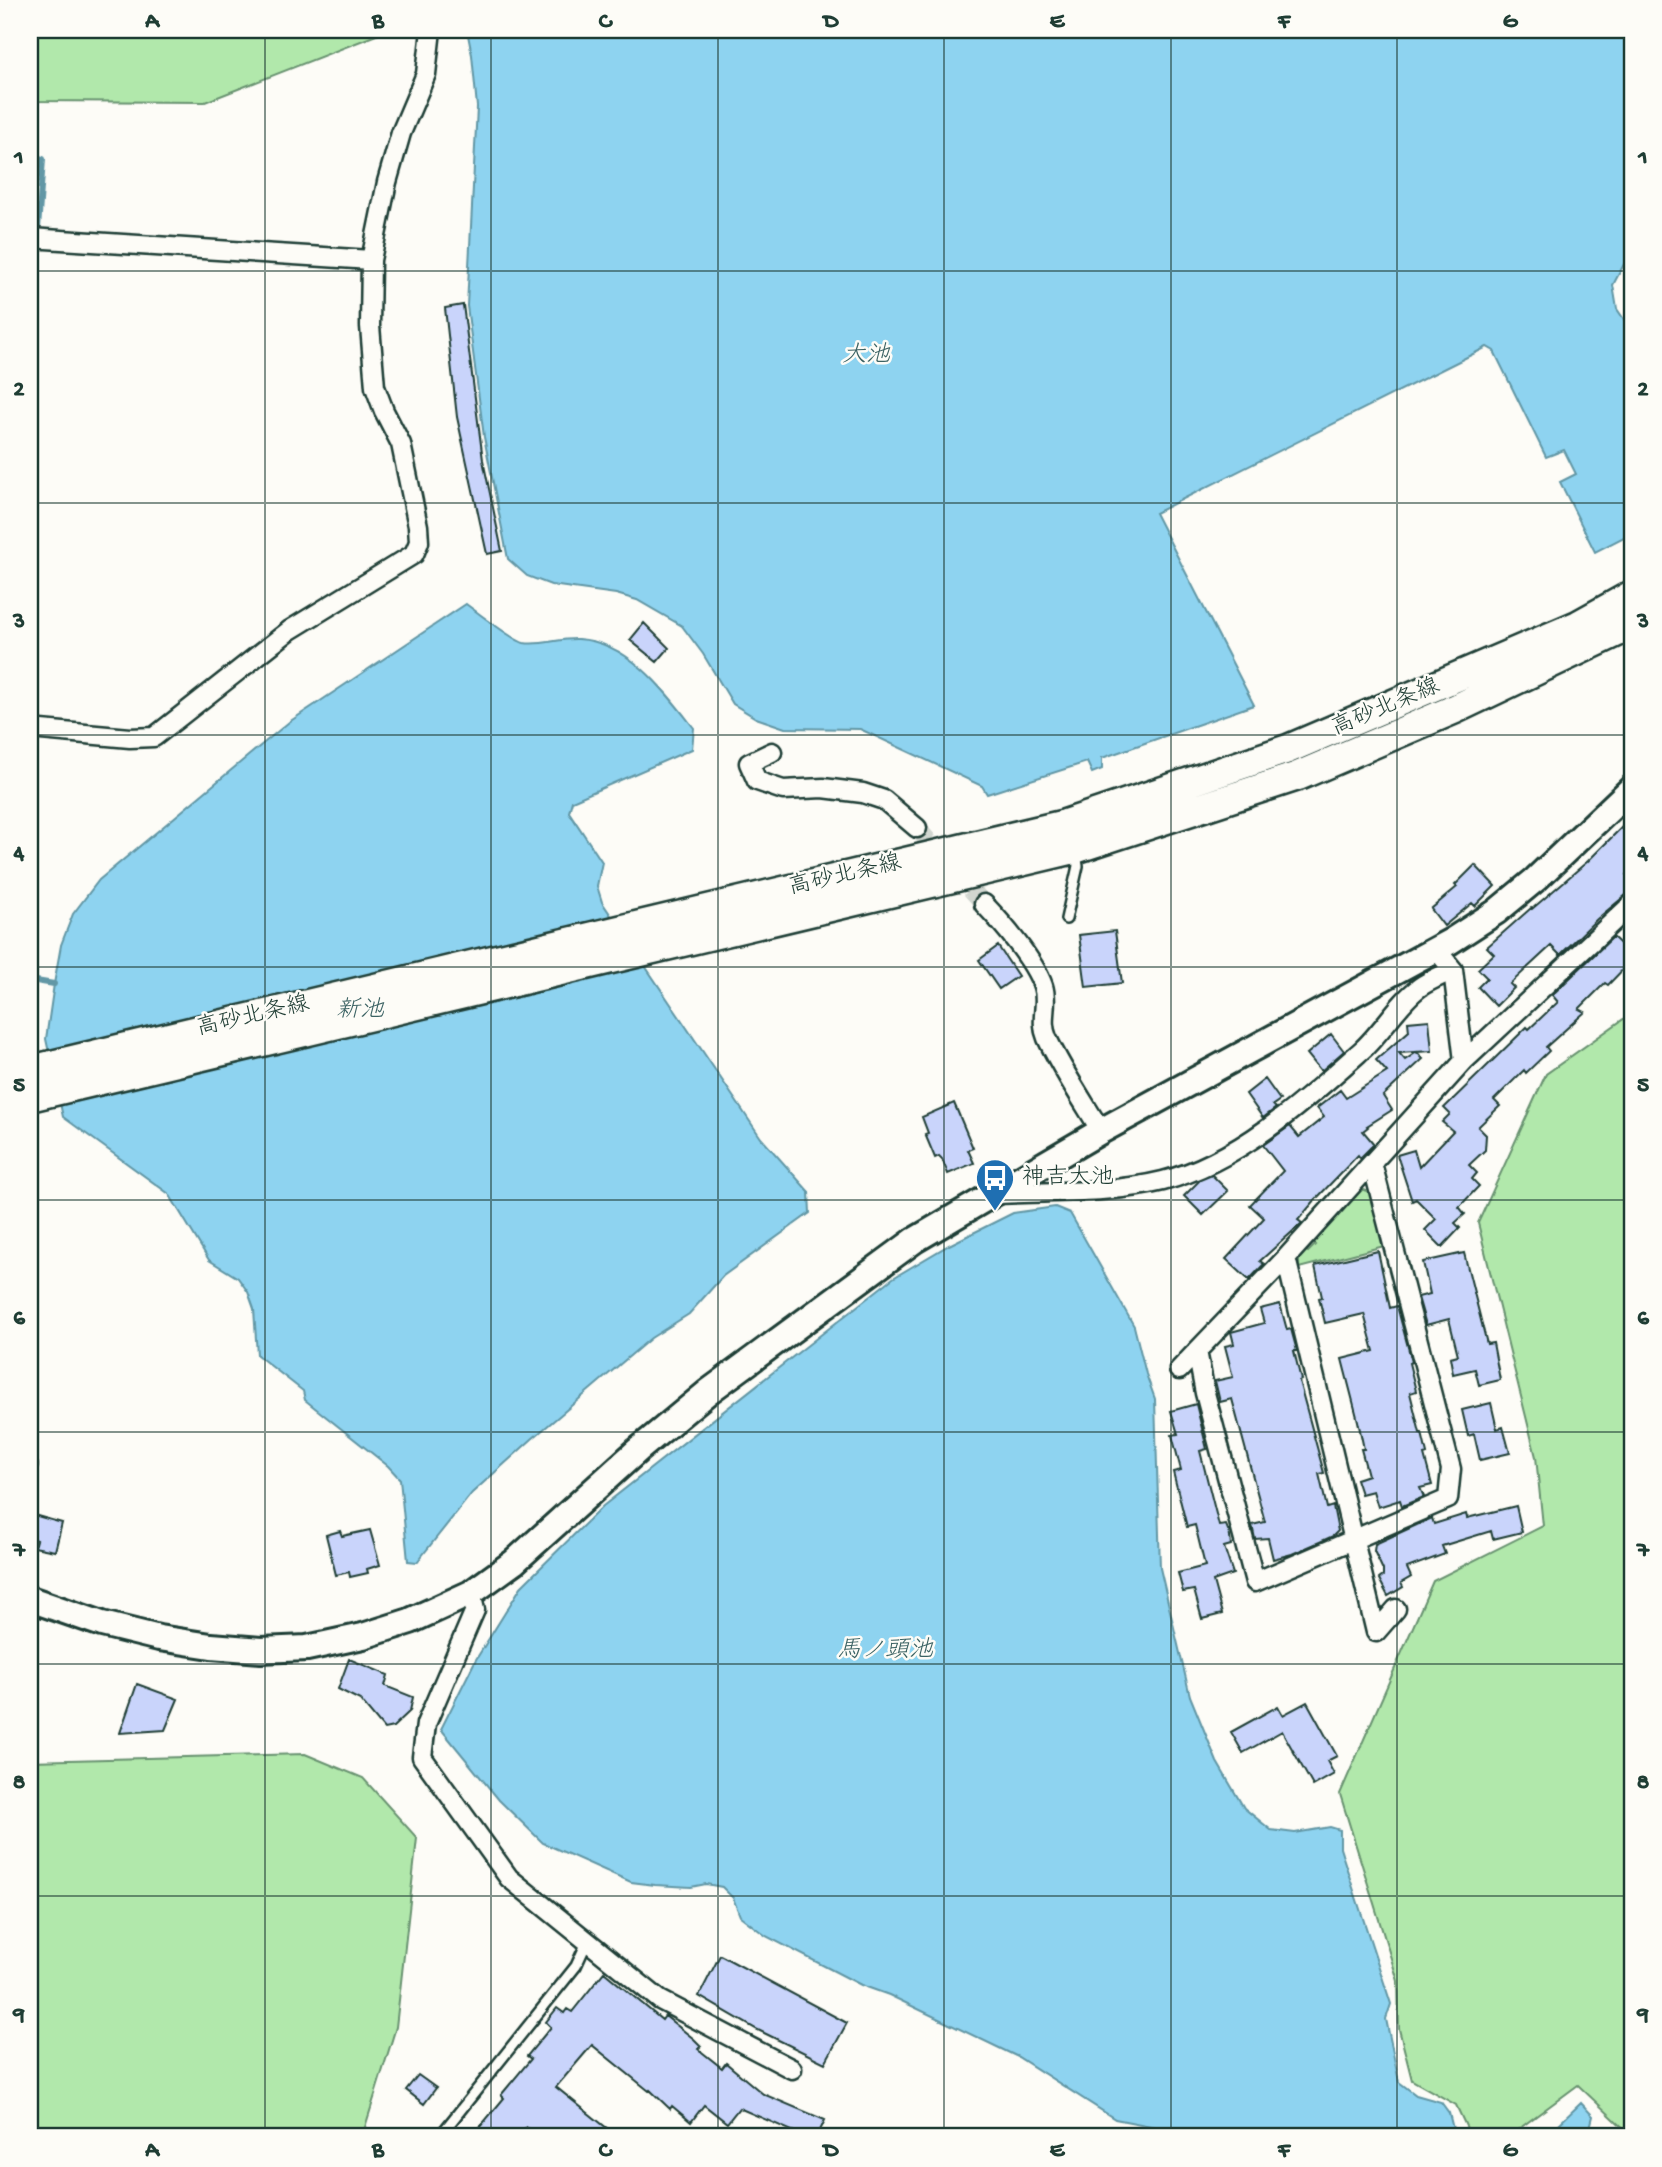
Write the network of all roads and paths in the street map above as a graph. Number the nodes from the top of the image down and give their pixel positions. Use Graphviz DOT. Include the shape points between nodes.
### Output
graph roads {
  1 [pos="431,30"];
  2 [pos="30,238"];
  3 [pos="371,260"];
  4 [pos="1632,595"];
  5 [pos="1632,625"];
  6 [pos="30,729"];
  7 [pos="772,752"];
  8 [pos="1632,788"];
  9 [pos="917,828"];
  10 [pos="1075,849"];
  11 [pos="984,904"];
  12 [pos="1632,904"];
  13 [pos="1066,919"];
  14 [pos="663,933"];
  15 [pos="1436,949"];
  16 [pos="1453,970"];
  17 [pos="1464,1060"];
  18 [pos="31,1088"];
  19 [pos="1101,1131"];
  20 [pos="1372,1163"];
  21 [pos="991,1194"];
  22 [pos="1286,1258"];
  23 [pos="1198,1351"];
  24 [pos="1179,1370"];
  25 [pos="1354,1540"];
  26 [pos="471,1593"];
  27 [pos="30,1599"];
  28 [pos="1396,1609"];
  29 [pos="587,1942"];
  30 [pos="792,2069"];
  31 [pos="439,2137"];
  1 -- 3 [label="street" via="426,74 401,133"];
  2 -- 3 [label="street"];
  3 -- 6 [label="street" via="375,387 401,443 418,526 414,554 290,630 154,737"];
  4 -- 14 [label="main road, 高砂北条線" via="1578,625 1301,744 1065,824"];
  5 -- 10 [label="main road, 高砂北条線" via="1455,709 1297,776"];
  7 -- 9 [label="street" via="749,763 757,781 783,790 863,793 884,800"];
  8 -- 15 [label="street" via="1526,888"];
  10 -- 13 [label="lane" via="1078,866"];
  10 -- 14 [label="main road, 高砂北条線"];
  11 -- 19 [label="street" via="1013,936 1043,986 1042,1020 1047,1038"];
  12 -- 17 [label="street"];
  14 -- 18 [label="main road, 高砂北条線"];
  15 -- 16 [label="street"];
  15 -- 19 [label="street"];
  16 -- 17 [label="street"];
  16 -- 21 [label="street" via="1419,987 1365,1048 1280,1118 1207,1165 1125,1188"];
  17 -- 20 [label="street"];
  19 -- 21 [label="street"];
  20 -- 22 [label="street"];
  20 -- 25 [label="street" via="1451,1469 1448,1499"];
  21 -- 26 [label="street" via="915,1240 708,1392 514,1562"];
  22 -- 23 [label="street"];
  22 -- 25 [label="street"];
  23 -- 24 [label="street"];
  23 -- 25 [label="street" via="1255,1582"];
  25 -- 28 [label="street" via="1376,1632"];
  26 -- 27 [label="street" via="363,1636 261,1650 159,1638"];
  26 -- 29 [label="street" via="475,1610 426,1724 422,1757 509,1878"];
  29 -- 30 [label="street" via="660,2000"];
  29 -- 31 [label="lane" via="576,1966"];
}
